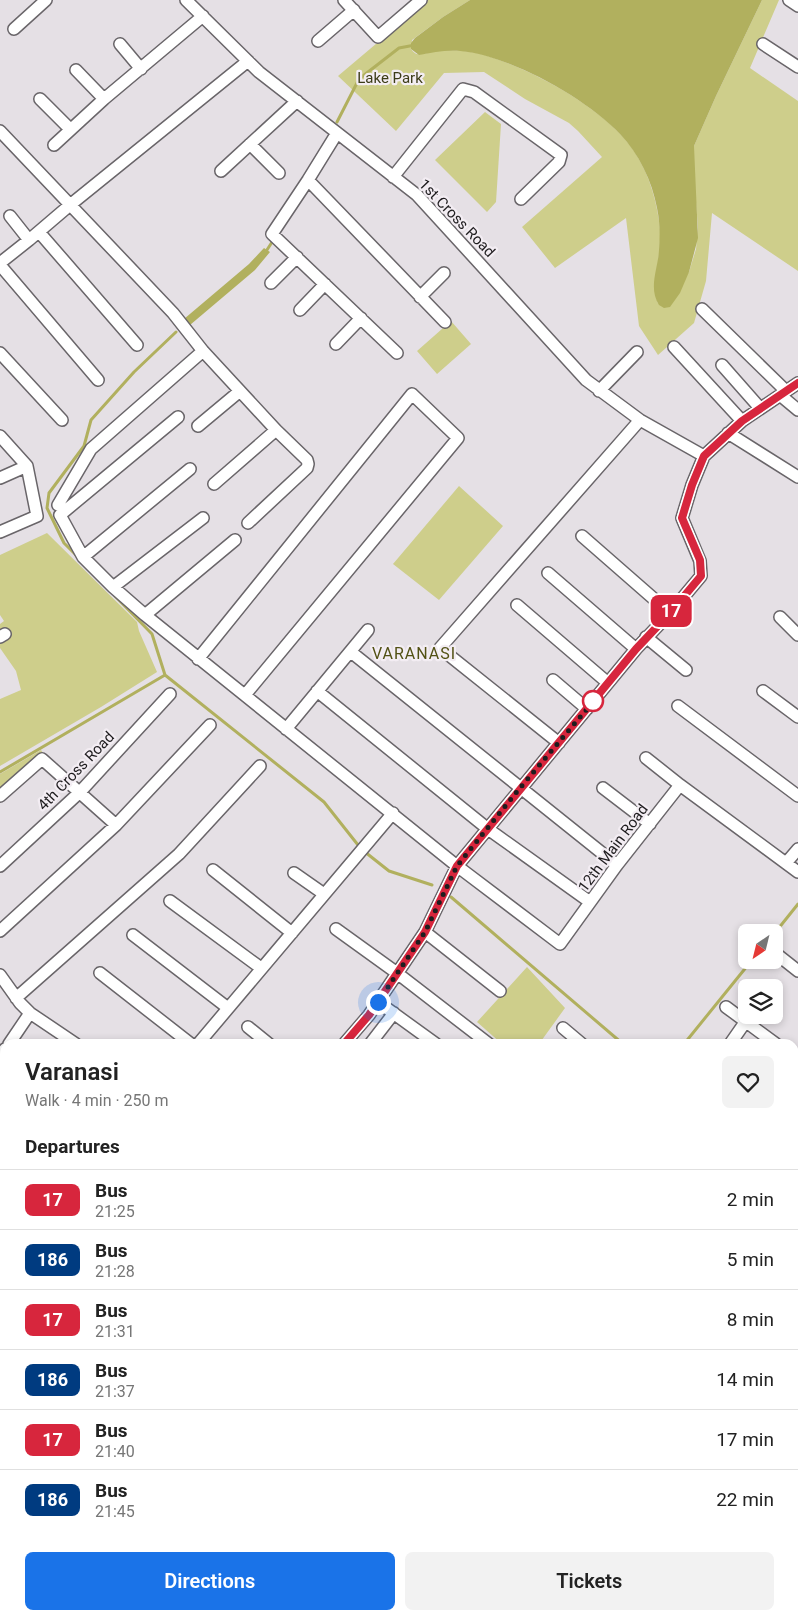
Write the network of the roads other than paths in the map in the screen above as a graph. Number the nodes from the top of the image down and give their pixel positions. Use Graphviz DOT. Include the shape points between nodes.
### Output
graph roads {
  1 [pos="46,0"];
  2 [pos="186,0"];
  3 [pos="344,0"];
  4 [pos="789,0"];
  5 [pos="417,1"];
  6 [pos="798,6"];
  7 [pos="354,10"];
  8 [pos="203,16"];
  9 [pos="14,30"];
  10 [pos="318,41"];
  11 [pos="120,44"];
  12 [pos="763,44"];
  13 [pos="248,61"];
  14 [pos="798,67"];
  15 [pos="141,69"];
  16 [pos="76,70"];
  17 [pos="40,100"];
  18 [pos="104,100"];
  19 [pos="297,102"];
  20 [pos="70,129"];
  21 [pos="0,131"];
  22 [pos="337,133"];
  23 [pos="250,144"];
  24 [pos="54,145"];
  25 [pos="221,171"];
  26 [pos="279,173"];
  27 [pos="393,176"];
  28 [pos="308,180"];
  29 [pos="521,198"];
  30 [pos="70,205"];
  31 [pos="10,216"];
  32 [pos="39,232"];
  33 [pos="29,240"];
  34 [pos="297,257"];
  35 [pos="0,264"];
  36 [pos="444,273"];
  37 [pos="271,283"];
  38 [pos="325,284"];
  39 [pos="420,297"];
  40 [pos="702,309"];
  41 [pos="300,310"];
  42 [pos="361,318"];
  43 [pos="445,322"];
  44 [pos="137,344"];
  45 [pos="336,344"];
  46 [pos="674,347"];
  47 [pos="203,351"];
  48 [pos="637,352"];
  49 [pos="0,353"];
  50 [pos="397,353"];
  51 [pos="722,365"];
  52 [pos="98,380"];
  53 [pos="798,383"];
  54 [pos="240,391"];
  55 [pos="599,391"];
  56 [pos="783,393"];
  57 [pos="760,408"];
  58 [pos="798,410"];
  59 [pos="178,417"];
  60 [pos="62,420"];
  61 [pos="640,420"];
  62 [pos="742,421"];
  63 [pos="198,426"];
  64 [pos="276,430"];
  65 [pos="728,433"];
  66 [pos="0,436"];
  67 [pos="704,456"];
  68 [pos="27,466"];
  69 [pos="190,469"];
  70 [pos="798,477"];
  71 [pos="0,478"];
  72 [pos="214,484"];
  73 [pos="58,504"];
  74 [pos="203,518"];
  75 [pos="248,523"];
  76 [pos="0,532"];
  77 [pos="582,536"];
  78 [pos="235,540"];
  79 [pos="83,557"];
  80 [pos="548,573"];
  81 [pos="113,587"];
  82 [pos="517,605"];
  83 [pos="670,613"];
  84 [pos="145,615"];
  85 [pos="780,617"];
  86 [pos="368,630"];
  87 [pos="798,635"];
  88 [pos="646,637"];
  89 [pos="636,649"];
  90 [pos="351,652"];
  91 [pos="198,659"];
  92 [pos="686,670"];
  93 [pos="553,680"];
  94 [pos="608,683"];
  95 [pos="317,690"];
  96 [pos="763,691"];
  97 [pos="170,694"];
  98 [pos="245,695"];
  99 [pos="678,706"];
  100 [pos="587,709"];
  101 [pos="798,718"];
  102 [pos="210,725"];
  103 [pos="286,729"];
  104 [pos="559,743"];
  105 [pos="646,758"];
  106 [pos="260,766"];
  107 [pos="680,785"];
  108 [pos="520,788"];
  109 [pos="603,788"];
  110 [pos="80,792"];
  111 [pos="0,796"];
  112 [pos="798,796"];
  113 [pos="393,813"];
  114 [pos="116,824"];
  115 [pos="650,824"];
  116 [pos="488,829"];
  117 [pos="798,849"];
  118 [pos="786,863"];
  119 [pos="617,865"];
  120 [pos="0,866"];
  121 [pos="457,866"];
  122 [pos="213,870"];
  123 [pos="798,872"];
  124 [pos="294,873"];
  125 [pos="324,894"];
  126 [pos="170,901"];
  127 [pos="590,902"];
  128 [pos="336,929"];
  129 [pos="0,931"];
  130 [pos="425,932"];
  131 [pos="292,933"];
  132 [pos="133,935"];
  133 [pos="783,959"];
  134 [pos="261,968"];
  135 [pos="798,971"];
  136 [pos="100,973"];
  137 [pos="397,973"];
  138 [pos="0,975"];
  139 [pos="500,991"];
  140 [pos="16,998"];
  141 [pos="378,1002"];
  142 [pos="726,1006"];
  143 [pos="228,1008"];
  144 [pos="30,1013"];
  145 [pos="394,1013"];
  146 [pos="738,1015"];
  147 [pos="744,1024"];
  148 [pos="750,1024"];
  149 [pos="248,1027"];
  150 [pos="563,1028"];
  151 [pos="12,1039"];
  152 [pos="65,1039"];
  153 [pos="185,1039"];
  154 [pos="202,1039"];
  155 [pos="263,1039"];
  156 [pos="348,1039"];
  157 [pos="374,1039"];
  158 [pos="429,1039"];
  159 [pos="483,1039"];
  160 [pos="576,1039"];
  161 [pos="733,1039"];
  162 [pos="769,1039"];
  1 -- 9 [label="street"];
  2 -- 8 [label="street, 1st Cross Road"];
  3 -- 7 [label="street"];
  4 -- 6 [label="street"];
  5 -- 7 [label="street" via="378,37"];
  7 -- 10 [label="street"];
  8 -- 13 [label="street, 1st Cross Road"];
  8 -- 15 [label="street"];
  11 -- 15 [label="street"];
  12 -- 14 [label="street"];
  13 -- 19 [label="street, 1st Cross Road"];
  13 -- 30 [label="street"];
  15 -- 18 [label="street"];
  16 -- 18 [label="street"];
  17 -- 20 [label="street"];
  18 -- 20 [label="street"];
  19 -- 22 [label="street, 1st Cross Road"];
  19 -- 23 [label="street"];
  20 -- 24 [label="street"];
  21 -- 30 [label="street"];
  22 -- 27 [label="street, 1st Cross Road"];
  22 -- 28 [label="street"];
  23 -- 25 [label="street"];
  23 -- 26 [label="street"];
  27 -- 29 [label="street" via="463,89 474,92 561,155 561,160"];
  27 -- 55 [label="street, 1st Cross Road" via="417,195"];
  28 -- 34 [label="street" via="272,234"];
  28 -- 39 [label="street"];
  30 -- 32 [label="street"];
  30 -- 47 [label="street" via="173,313"];
  31 -- 33 [label="street"];
  32 -- 33 [label="street"];
  32 -- 44 [label="street"];
  33 -- 35 [label="street"];
  34 -- 37 [label="street"];
  34 -- 38 [label="street"];
  35 -- 52 [label="street"];
  36 -- 39 [label="street"];
  38 -- 41 [label="street"];
  38 -- 42 [label="street"];
  39 -- 43 [label="street"];
  40 -- 56 [label="street"];
  42 -- 45 [label="street"];
  42 -- 50 [label="street"];
  46 -- 62 [label="street"];
  47 -- 54 [label="street"];
  47 -- 73 [label="street" via="91,449"];
  48 -- 55 [label="street"];
  49 -- 60 [label="street"];
  51 -- 57 [label="street"];
  53 -- 56 [label="street"];
  54 -- 63 [label="street"];
  54 -- 64 [label="street"];
  55 -- 61 [label="street, 1st Cross Road"];
  56 -- 57 [label="street"];
  56 -- 58 [label="street"];
  57 -- 62 [label="street"];
  59 -- 79 [label="street" via="60,515"];
  61 -- 67 [label="street, 1st Cross Road"];
  61 -- 104 [label="street" via="440,648"];
  62 -- 65 [label="street"];
  64 -- 72 [label="street"];
  64 -- 75 [label="street" via="308,464"];
  65 -- 67 [label="street"];
  65 -- 70 [label="street"];
  66 -- 68 [label="street"];
  67 -- 83 [label="street" via="682,518 700,560 701,576"];
  68 -- 71 [label="street"];
  68 -- 76 [label="street" via="37,516"];
  69 -- 79 [label="street"];
  74 -- 81 [label="street"];
  77 -- 83 [label="street"];
  78 -- 84 [label="street"];
  79 -- 81 [label="street"];
  80 -- 89 [label="street"];
  81 -- 84 [label="street"];
  82 -- 94 [label="street"];
  83 -- 88 [label="street"];
  84 -- 91 [label="street"];
  85 -- 87 [label="street"];
  86 -- 90 [label="street"];
  88 -- 89 [label="street"];
  88 -- 92 [label="street"];
  89 -- 94 [label="street"];
  90 -- 95 [label="street"];
  90 -- 108 [label="street"];
  91 -- 98 [label="street"];
  91 -- 98 [label="street" via="412,394 458,438"];
  93 -- 100 [label="street"];
  94 -- 100 [label="street"];
  95 -- 103 [label="street"];
  95 -- 116 [label="street"];
  96 -- 101 [label="street"];
  97 -- 110 [label="street, 4th Cross Road"];
  98 -- 103 [label="street"];
  99 -- 112 [label="street"];
  100 -- 104 [label="street"];
  102 -- 114 [label="street"];
  103 -- 113 [label="street"];
  104 -- 108 [label="street"];
  105 -- 107 [label="street"];
  106 -- 140 [label="street" via="179,854"];
  107 -- 115 [label="street, 12th Main Road"];
  107 -- 118 [label="street"];
  108 -- 116 [label="street"];
  108 -- 119 [label="street"];
  109 -- 115 [label="street"];
  110 -- 111 [label="street" via="42,758"];
  110 -- 114 [label="street"];
  110 -- 120 [label="street, 4th Cross Road"];
  113 -- 121 [label="street"];
  113 -- 125 [label="street"];
  114 -- 129 [label="street"];
  115 -- 119 [label="street, 12th Main Road"];
  116 -- 121 [label="street"];
  116 -- 127 [label="street"];
  117 -- 118 [label="street"];
  118 -- 123 [label="street"];
  119 -- 127 [label="street, 12th Main Road"];
  121 -- 127 [label="street, 12th Main Road" via="560,944"];
  121 -- 130 [label="street"];
  122 -- 131 [label="street"];
  124 -- 125 [label="street"];
  125 -- 131 [label="street"];
  126 -- 134 [label="street"];
  128 -- 137 [label="street"];
  130 -- 137 [label="street"];
  130 -- 139 [label="street"];
  131 -- 134 [label="street"];
  132 -- 143 [label="street"];
  133 -- 135 [label="street"];
  134 -- 143 [label="street"];
  136 -- 153 [label="street"];
  137 -- 141 [label="street"];
  137 -- 159 [label="street"];
  138 -- 140 [label="street"];
  140 -- 144 [label="street"];
  141 -- 145 [label="street"];
  141 -- 156 [label="street"];
  142 -- 146 [label="street"];
  143 -- 154 [label="street"];
  144 -- 151 [label="street"];
  144 -- 152 [label="street"];
  145 -- 157 [label="street"];
  145 -- 158 [label="street"];
  147 -- 161 [label="street"];
  148 -- 162 [label="street"];
  149 -- 155 [label="street"];
  150 -- 160 [label="street"];
}
